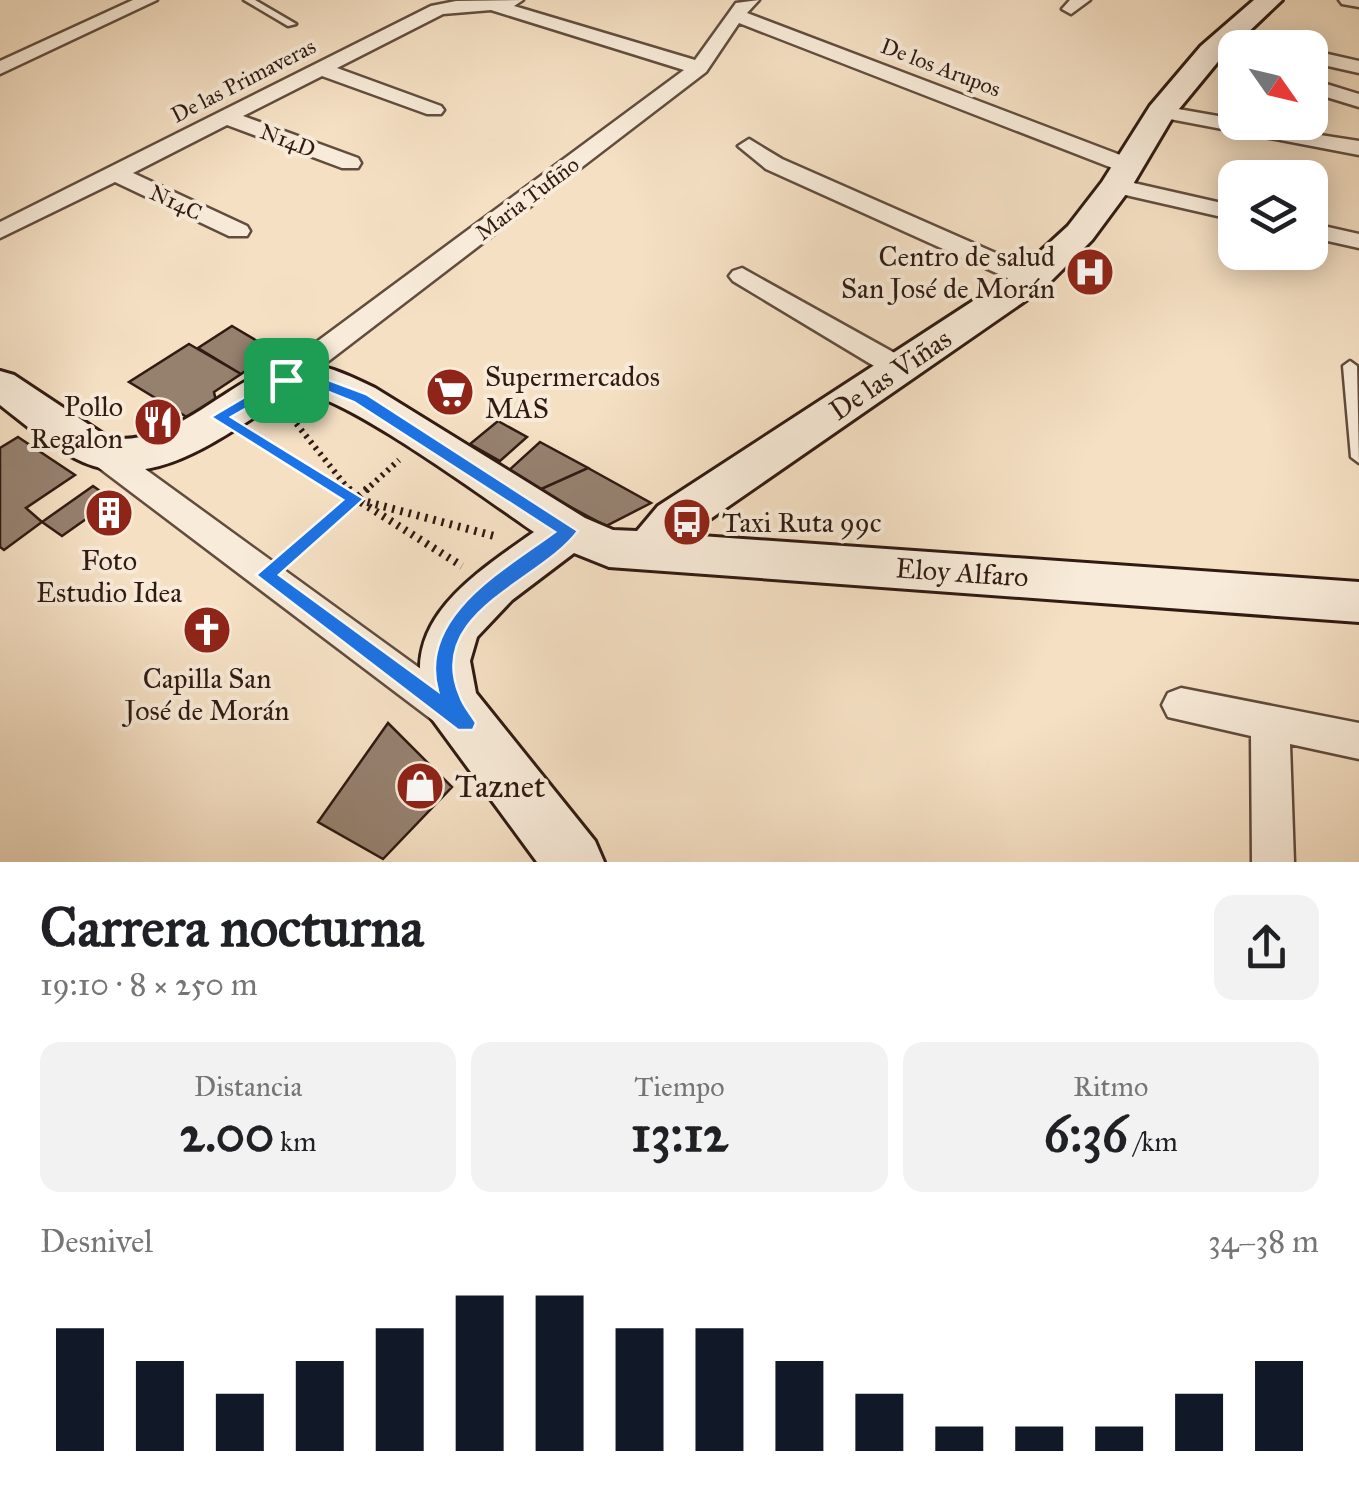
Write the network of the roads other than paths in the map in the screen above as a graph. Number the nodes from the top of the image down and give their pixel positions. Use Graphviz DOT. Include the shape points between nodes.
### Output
graph roads {
  1 [pos="148,0"];
  2 [pos="248,0"];
  3 [pos="1269,0"];
  4 [pos="1348,0"];
  5 [pos="1359,2"];
  6 [pos="506,3"];
  7 [pos="738,5"];
  8 [pos="291,24"];
  9 [pos="1242,30"];
  10 [pos="1218,56"];
  11 [pos="1328,60"];
  12 [pos="1359,66"];
  13 [pos="0,68"];
  14 [pos="699,68"];
  15 [pos="321,69"];
  16 [pos="1328,90"];
  17 [pos="1359,101"];
  18 [pos="434,110"];
  19 [pos="1161,112"];
  20 [pos="226,117"];
  21 [pos="748,146"];
  22 [pos="1359,148"];
  23 [pos="350,163"];
  24 [pos="115,173"];
  25 [pos="1122,176"];
  26 [pos="1218,207"];
  27 [pos="0,231"];
  28 [pos="238,231"];
  29 [pos="1328,234"];
  30 [pos="1359,241"];
  31 [pos="742,276"];
  32 [pos="1032,279"];
  33 [pos="1350,366"];
  34 [pos="899,368"];
  35 [pos="278,383"];
  36 [pos="11,406"];
  37 [pos="101,453"];
  38 [pos="1359,457"];
  39 [pos="554,541"];
  40 [pos="650,549"];
  41 [pos="1359,602"];
  42 [pos="1182,706"];
  43 [pos="465,723"];
  44 [pos="1270,724"];
  45 [pos="1359,742"];
  46 [pos="572,861"];
  47 [pos="1273,862"];
  1 -- 13 [label="street"];
  2 -- 8 [label="lane"];
  3 -- 9 [label="street, De las Viñas"];
  4 -- 5 [label="street"];
  6 -- 14 [label="street, De las Primaveras"];
  6 -- 15 [label="street, De las Primaveras" via="437,10"];
  7 -- 14 [label="street, Maria Tufiño" via="720,44"];
  7 -- 25 [label="street, De los Arupos"];
  10 -- 19 [label="street, De las Viñas"];
  11 -- 12 [label="street"];
  14 -- 35 [label="street, Maria Tufiño"];
  15 -- 18 [label="street"];
  15 -- 20 [label="street, De las Primaveras"];
  16 -- 17 [label="street"];
  19 -- 22 [label="street"];
  19 -- 25 [label="street, De las Viñas"];
  20 -- 23 [label="street, N14D"];
  20 -- 24 [label="street, De las Primaveras"];
  21 -- 32 [label="street" via="774,164"];
  24 -- 27 [label="street, De las Primaveras"];
  24 -- 28 [label="street, N14C"];
  25 -- 26 [label="street, De los Arupos"];
  25 -- 32 [label="street, De las Viñas" via="1080,234"];
  29 -- 30 [label="street"];
  31 -- 34 [label="street"];
  32 -- 34 [label="street, De las Viñas"];
  33 -- 38 [label="lane"];
  34 -- 40 [label="street, De las Viñas" via="674,518"];
  35 -- 37 [label="street" via="163,450"];
  35 -- 39 [label="street, Eloy Alfaro" via="307,377 326,382 423,435"];
  36 -- 37 [label="street"];
  37 -- 43 [label="street"];
  39 -- 40 [label="street, Eloy Alfaro"];
  39 -- 43 [label="street" via="455,626 444,661 451,702"];
  40 -- 41 [label="street, Eloy Alfaro"];
  42 -- 44 [label="street"];
  43 -- 46 [label="street"];
  44 -- 45 [label="street"];
  44 -- 47 [label="street"];
}
